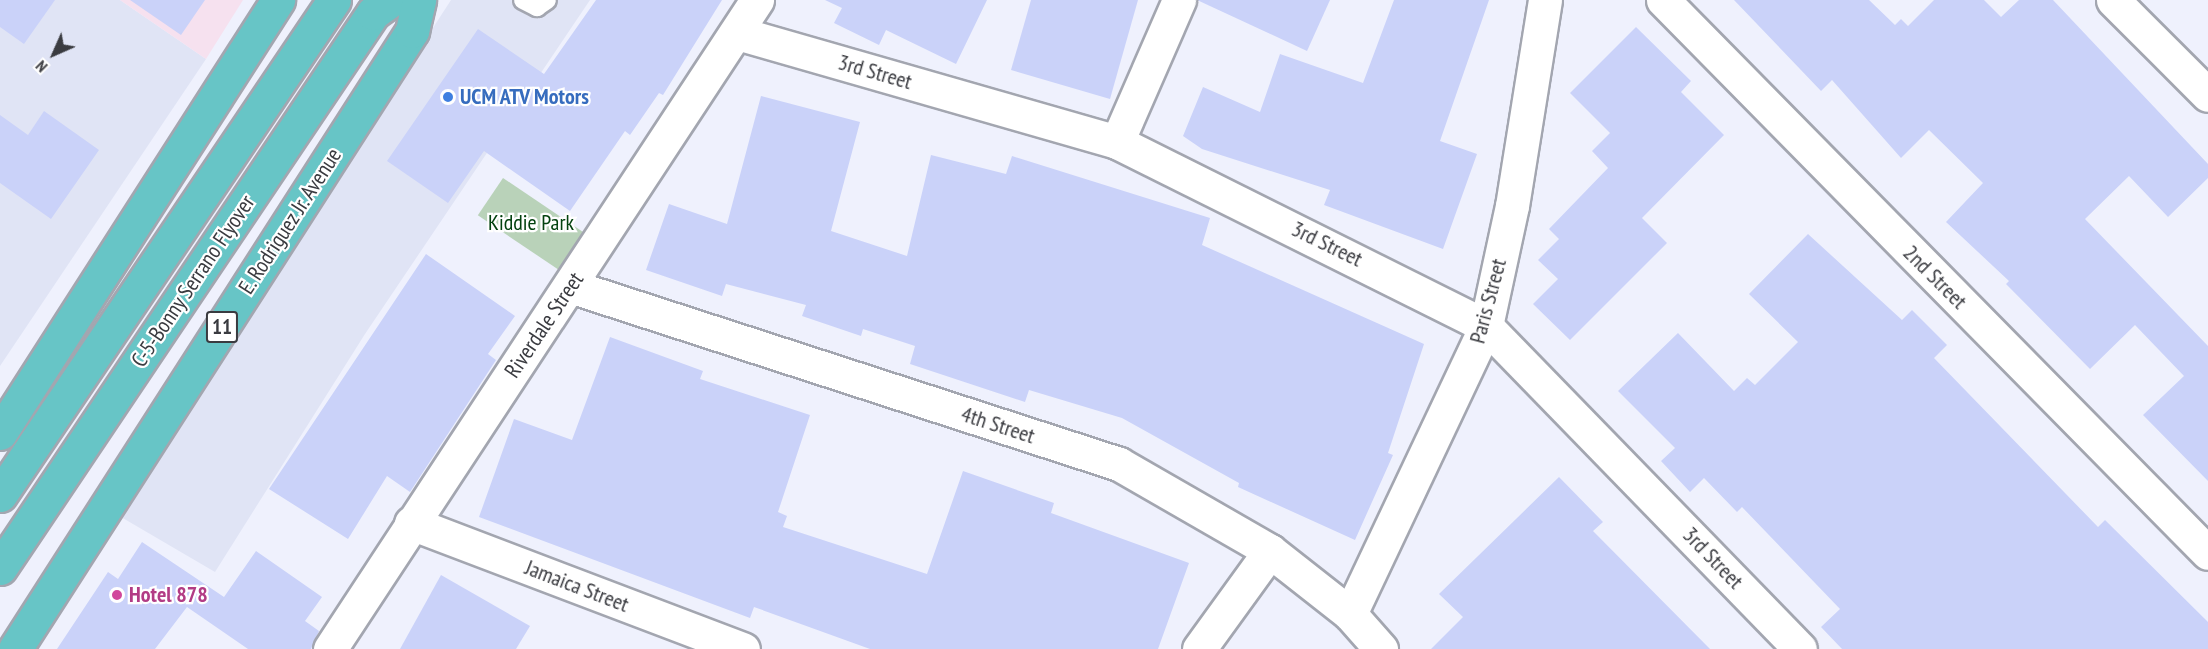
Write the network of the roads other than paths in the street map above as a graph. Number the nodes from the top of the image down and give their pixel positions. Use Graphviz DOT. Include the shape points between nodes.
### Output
graph roads {
  1 [pos="278,0"];
  2 [pos="334,0"];
  3 [pos="418,0"];
  4 [pos="523,0"];
  5 [pos="547,0"];
  6 [pos="757,0"];
  7 [pos="1179,0"];
  8 [pos="1545,0"];
  9 [pos="1663,0"];
  10 [pos="2113,0"];
  11 [pos="382,7"];
  12 [pos="737,33"];
  13 [pos="2208,95"];
  14 [pos="1117,142"];
  15 [pos="570,286"];
  16 [pos="1486,326"];
  17 [pos="0,433"];
  18 [pos="0,495"];
  19 [pos="411,523"];
  20 [pos="1270,551"];
  21 [pos="2208,554"];
  22 [pos="0,568"];
  23 [pos="1350,614"];
  24 [pos="691,641"];
  25 [pos="15,649"];
  26 [pos="330,649"];
  27 [pos="743,649"];
  28 [pos="1198,649"];
  29 [pos="1381,649"];
  30 [pos="1800,649"];
  1 -- 17 [label="main road"];
  2 -- 18 [label="main road, C-5-Bonny Serrano Flyover"];
  3 -- 25 [label="main road, E. Rodriguez Jr. Avenue / 11" via="412,31"];
  4 -- 5 [label="lane" via="537,7"];
  6 -- 12 [label="street, Riverdale Street"];
  7 -- 14 [label="street"];
  8 -- 16 [label="street, Paris Street" via="1512,206"];
  9 -- 21 [label="street, 2nd Street"];
  10 -- 13 [label="street"];
  11 -- 22 [label="main road, C-5-Bonny Serrano Flyover / 11"];
  12 -- 14 [label="street, 3rd Street"];
  12 -- 15 [label="street, Riverdale Street"];
  14 -- 16 [label="street, 3rd Street"];
  15 -- 19 [label="street, Riverdale Street"];
  15 -- 20 [label="street, 4th Street" via="1119,464"];
  16 -- 23 [label="street, Paris Street"];
  16 -- 30 [label="street, 3rd Street"];
  19 -- 24 [label="street, Jamaica Street"];
  19 -- 26 [label="street, Riverdale Street"];
  20 -- 23 [label="street, 4th Street"];
  20 -- 28 [label="street"];
  23 -- 29 [label="street, 4th Street"];
  24 -- 27 [label="street, Jamaica Street"];
}
